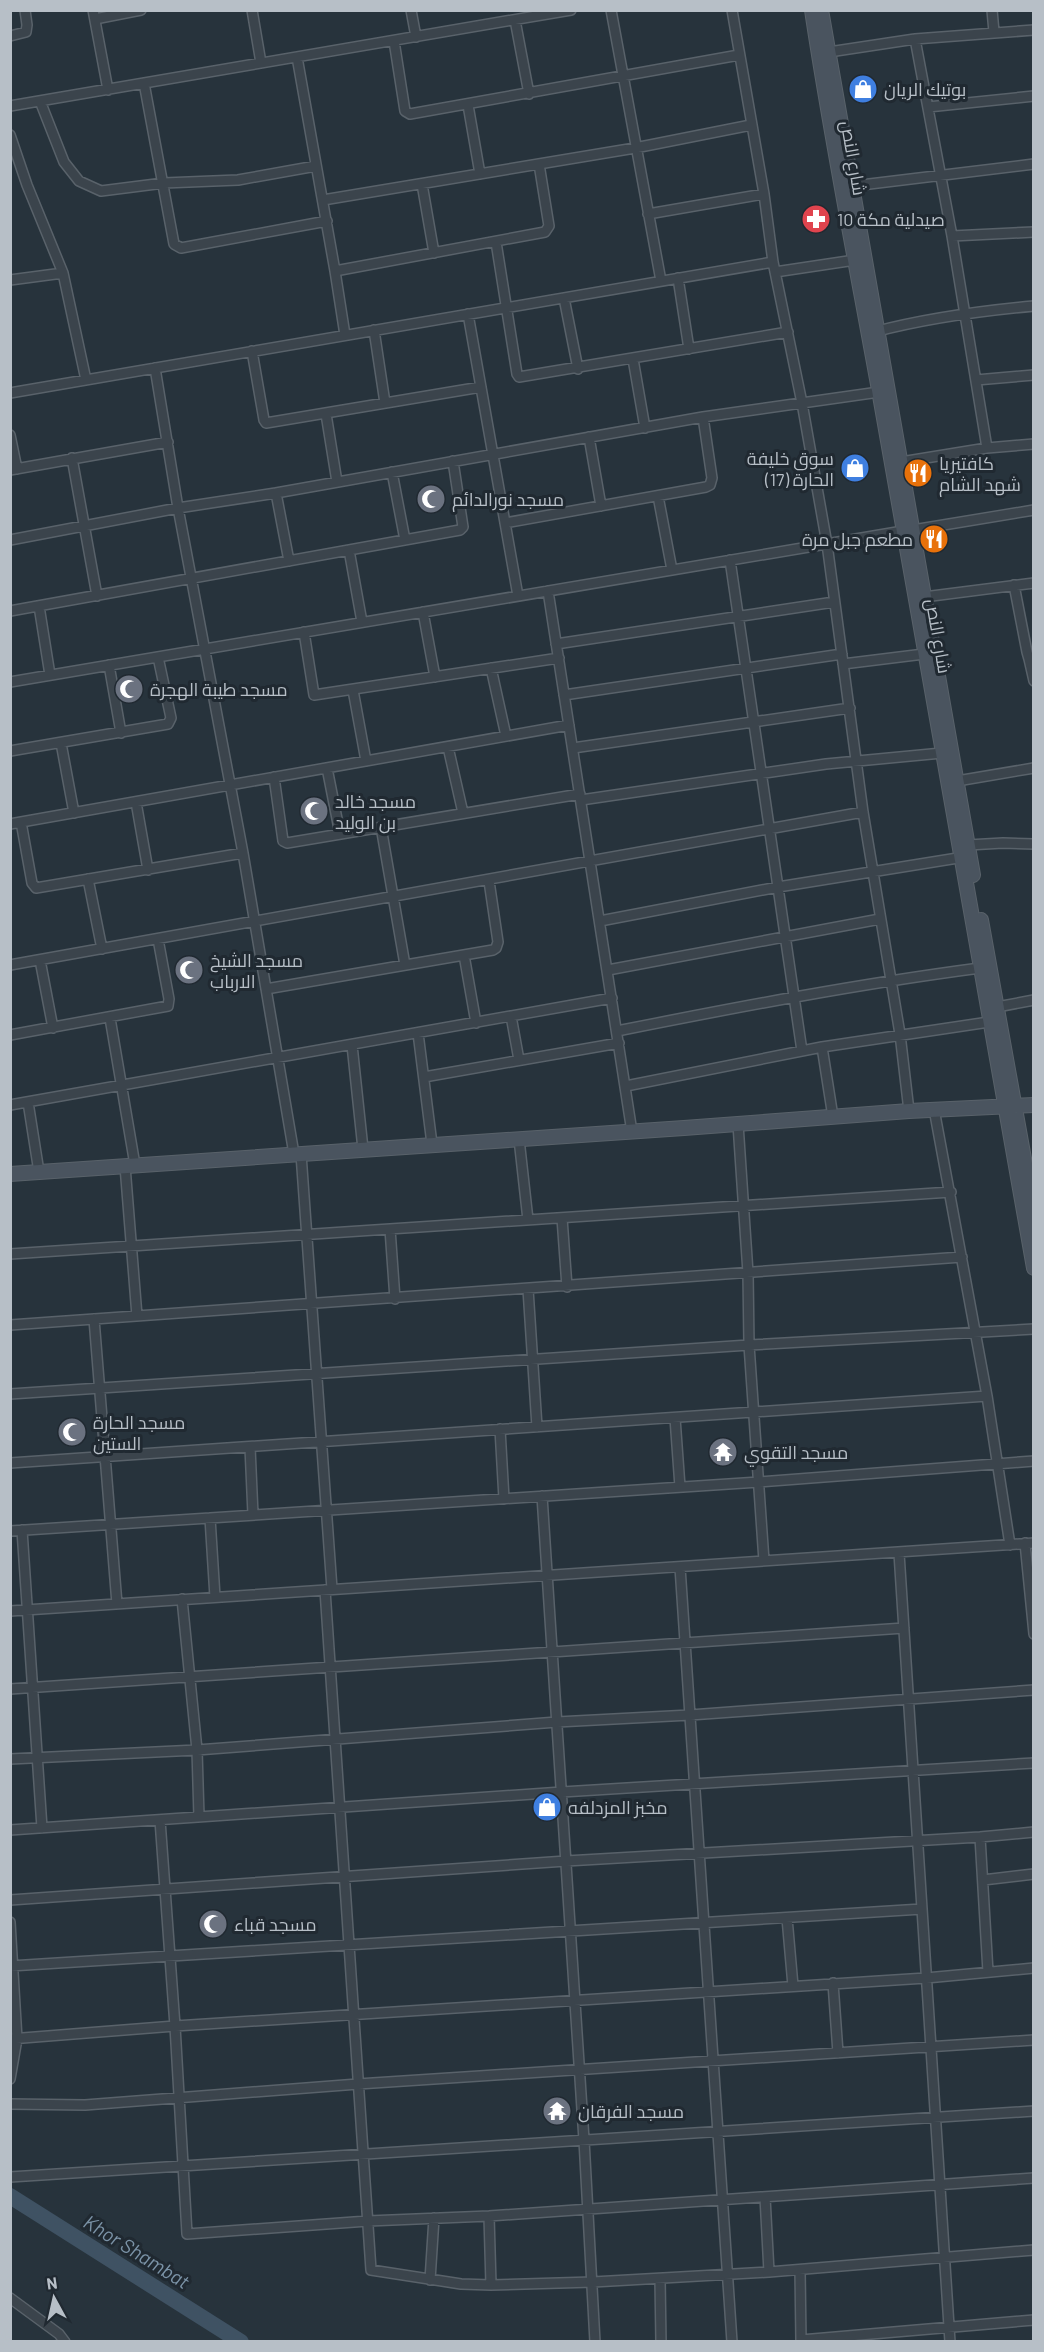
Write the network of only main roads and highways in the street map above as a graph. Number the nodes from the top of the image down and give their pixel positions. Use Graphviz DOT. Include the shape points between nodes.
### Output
graph roads {
  1 [pos="812,10"];
  2 [pos="821,10"];
  3 [pos="873,333"];
  4 [pos="908,530"];
  5 [pos="942,730"];
  6 [pos="966,853"];
  7 [pos="1034,1105"];
  8 [pos="1009,1107"];
  9 [pos="1028,1153"];
  10 [pos="10,1174"];
  11 [pos="1033,1206"];
  12 [pos="1034,1268"];
  1 -- 3 [label="main road, شارع النص" via="855,260"];
  2 -- 3 [label="main road, شارع النص" via="853,186"];
  3 -- 4 [label="main road, شارع النص" via="879,392"];
  3 -- 4 [label="main road, شارع النص" via="901,462"];
  4 -- 5 [label="main road, شارع النص" via="924,597"];
  4 -- 5 [label="main road, شارع النص" via="924,654"];
  5 -- 6 [label="main road, شارع النص" via="957,781"];
  5 -- 6 [label="main road, شارع النص" via="942,753"];
  6 -- 8 [label="main road, شارع النص" via="997,1006"];
  6 -- 8 [label="main road, شارع النص" via="989,1022"];
  7 -- 8 [label="main road"];
  8 -- 9 [label="main road, شارع النص"];
  8 -- 10 [label="main road" via="934,1109"];
  8 -- 12 [label="main road, شارع النص"];
  9 -- 11 [label="main road, شارع النص"];
}
